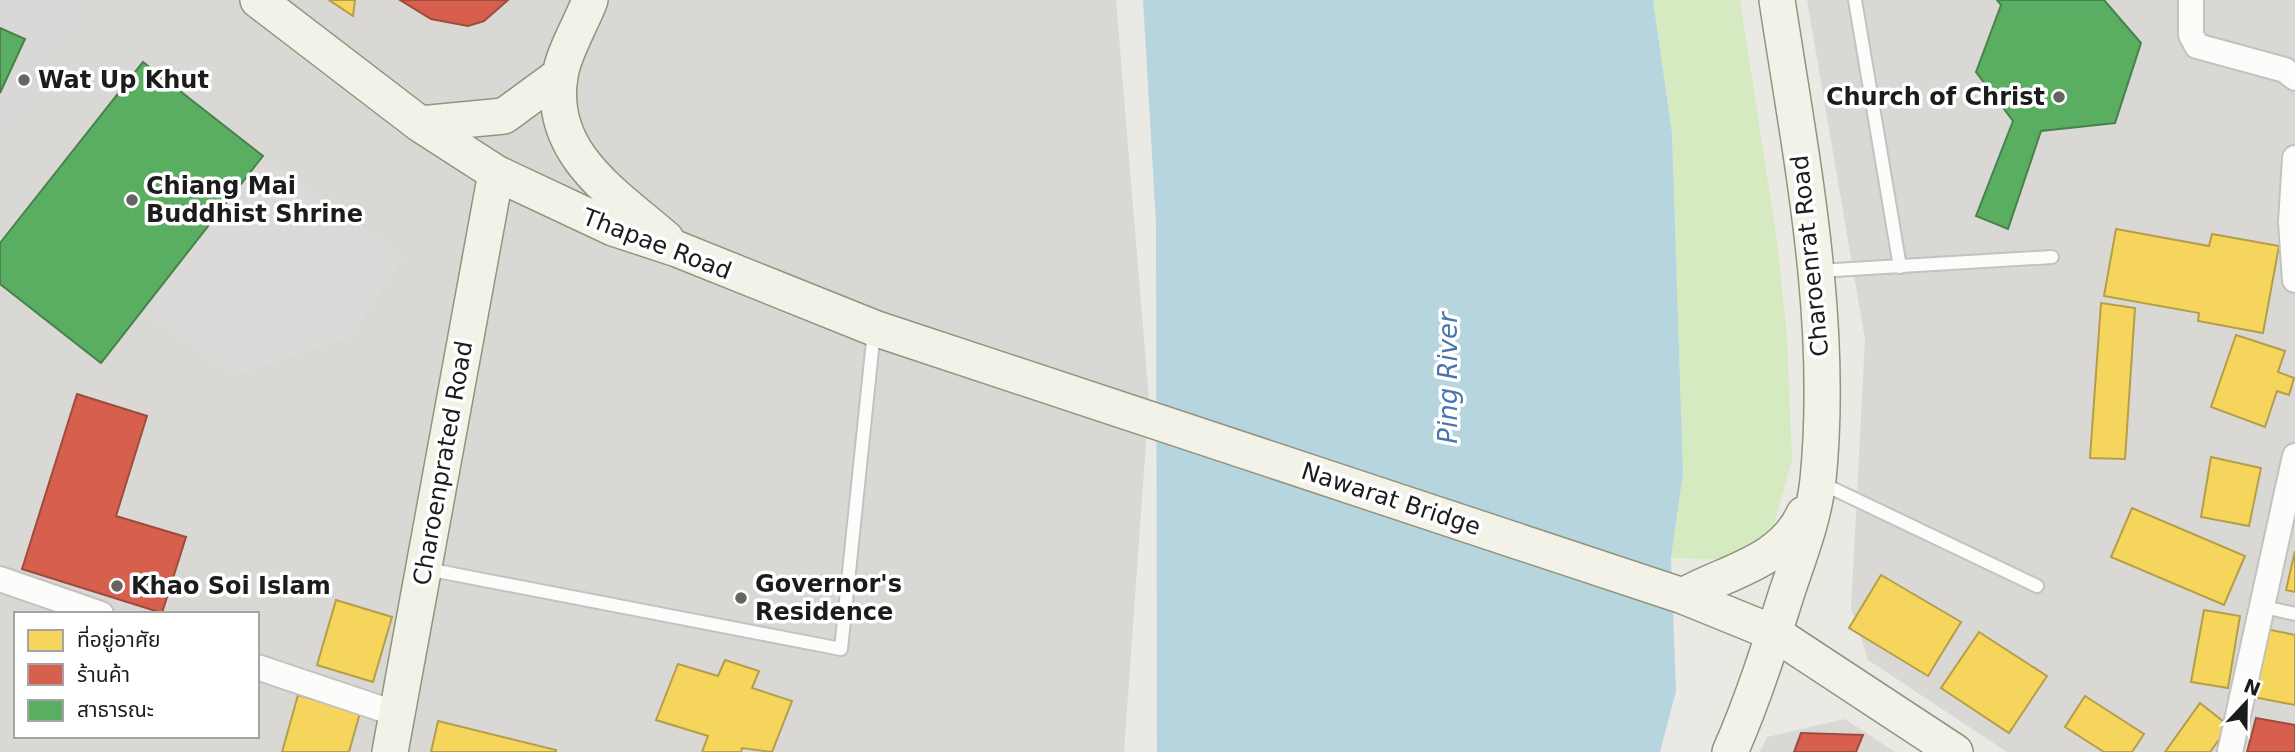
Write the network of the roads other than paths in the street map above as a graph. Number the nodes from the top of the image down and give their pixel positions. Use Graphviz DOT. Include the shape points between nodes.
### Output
graph roads {
  1 [pos="258,0"];
  2 [pos="590,0"];
  3 [pos="1777,0"];
  4 [pos="1855,0"];
  5 [pos="2191,0"];
  6 [pos="560,75"];
  7 [pos="2295,78"];
  8 [pos="420,124"];
  9 [pos="2295,158"];
  10 [pos="496,173"];
  11 [pos="677,248"];
  12 [pos="2052,257"];
  13 [pos="1900,267"];
  14 [pos="1817,271"];
  15 [pos="2295,279"];
  16 [pos="874,328"];
  17 [pos="1099,403"];
  18 [pos="2295,456"];
  19 [pos="1818,482"];
  20 [pos="423,569"];
  21 [pos="0,579"];
  22 [pos="2037,586"];
  23 [pos="1683,596"];
  24 [pos="2264,607"];
  25 [pos="95,612"];
  26 [pos="2295,614"];
  27 [pos="1774,633"];
  28 [pos="259,668"];
  29 [pos="397,714"];
  30 [pos="390,752"];
  31 [pos="1730,752"];
  32 [pos="1955,752"];
  33 [pos="2230,752"];
  1 -- 8 [label="main road, Thapae Road"];
  2 -- 6 [label="main road"];
  3 -- 14 [label="main road, Charoenrat Road"];
  4 -- 13 [label="lane"];
  5 -- 7 [label="street" via="2190,35 2197,46 2285,70"];
  6 -- 8 [label="main road" via="504,116"];
  6 -- 11 [label="main road" via="562,124 585,168"];
  8 -- 10 [label="main road, Thapae Road"];
  9 -- 15 [label="street" via="2291,222"];
  10 -- 11 [label="main road, Thapae Road" via="613,229"];
  10 -- 20 [label="main road, Charoenprated Road"];
  11 -- 16 [label="main road, Thapae Road"];
  12 -- 13 [label="lane"];
  13 -- 14 [label="lane"];
  14 -- 19 [label="main road, Charoenrat Road" via="1823,384"];
  16 -- 17 [label="main road, Thapae Road"];
  16 -- 20 [label="lane" via="841,649"];
  17 -- 23 [label="main road, Nawarat Bridge"];
  18 -- 24 [label="street"];
  19 -- 22 [label="lane"];
  19 -- 23 [label="main road" via="1801,519 1782,544 1753,565"];
  19 -- 27 [label="main road, Charoenrat Road" via="1808,530"];
  20 -- 29 [label="main road, Charoenprated Road"];
  21 -- 25 [label="street"];
  23 -- 27 [label="main road, Nawarat Bridge"];
  24 -- 26 [label="lane"];
  24 -- 33 [label="street"];
  27 -- 31 [label="main road, Charoenrat Road"];
  27 -- 32 [label="main road, Nawarat Bridge"];
  28 -- 29 [label="street"];
  29 -- 30 [label="main road, Charoenprated Road"];
}
